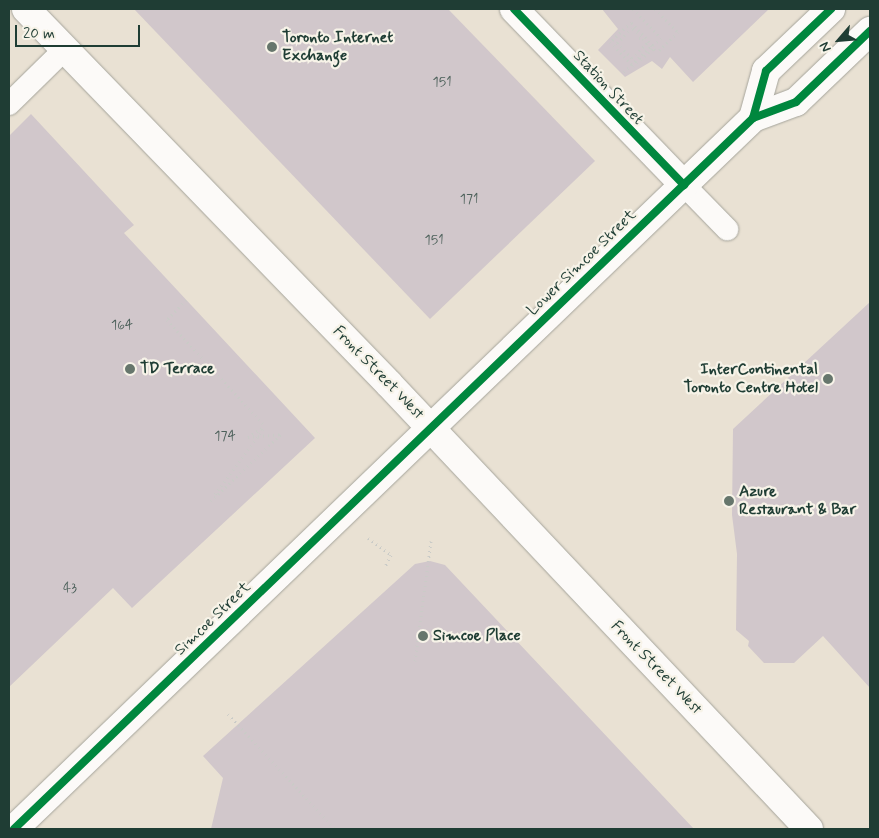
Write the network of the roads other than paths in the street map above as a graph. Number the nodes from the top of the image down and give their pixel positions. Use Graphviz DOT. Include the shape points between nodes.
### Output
graph roads {
  1 [pos="26,9"];
  2 [pos="514,9"];
  3 [pos="830,9"];
  4 [pos="870,31"];
  5 [pos="64,50"];
  6 [pos="9,104"];
  7 [pos="753,118"];
  8 [pos="684,185"];
  9 [pos="727,229"];
  10 [pos="431,428"];
  11 [pos="14,829"];
  12 [pos="809,829"];
  1 -- 5 [label="street, Front Street West"];
  2 -- 8 [label="street, Station Street"];
  3 -- 7 [label="street" via="766,71"];
  4 -- 7 [label="street, Lower Simcoe Street" via="796,102"];
  5 -- 6 [label="lane"];
  5 -- 10 [label="street, Front Street West"];
  7 -- 8 [label="street, Lower Simcoe Street"];
  8 -- 9 [label="lane"];
  8 -- 10 [label="street, Lower Simcoe Street"];
  10 -- 11 [label="street, Simcoe Street"];
  10 -- 12 [label="street, Front Street West"];
}
